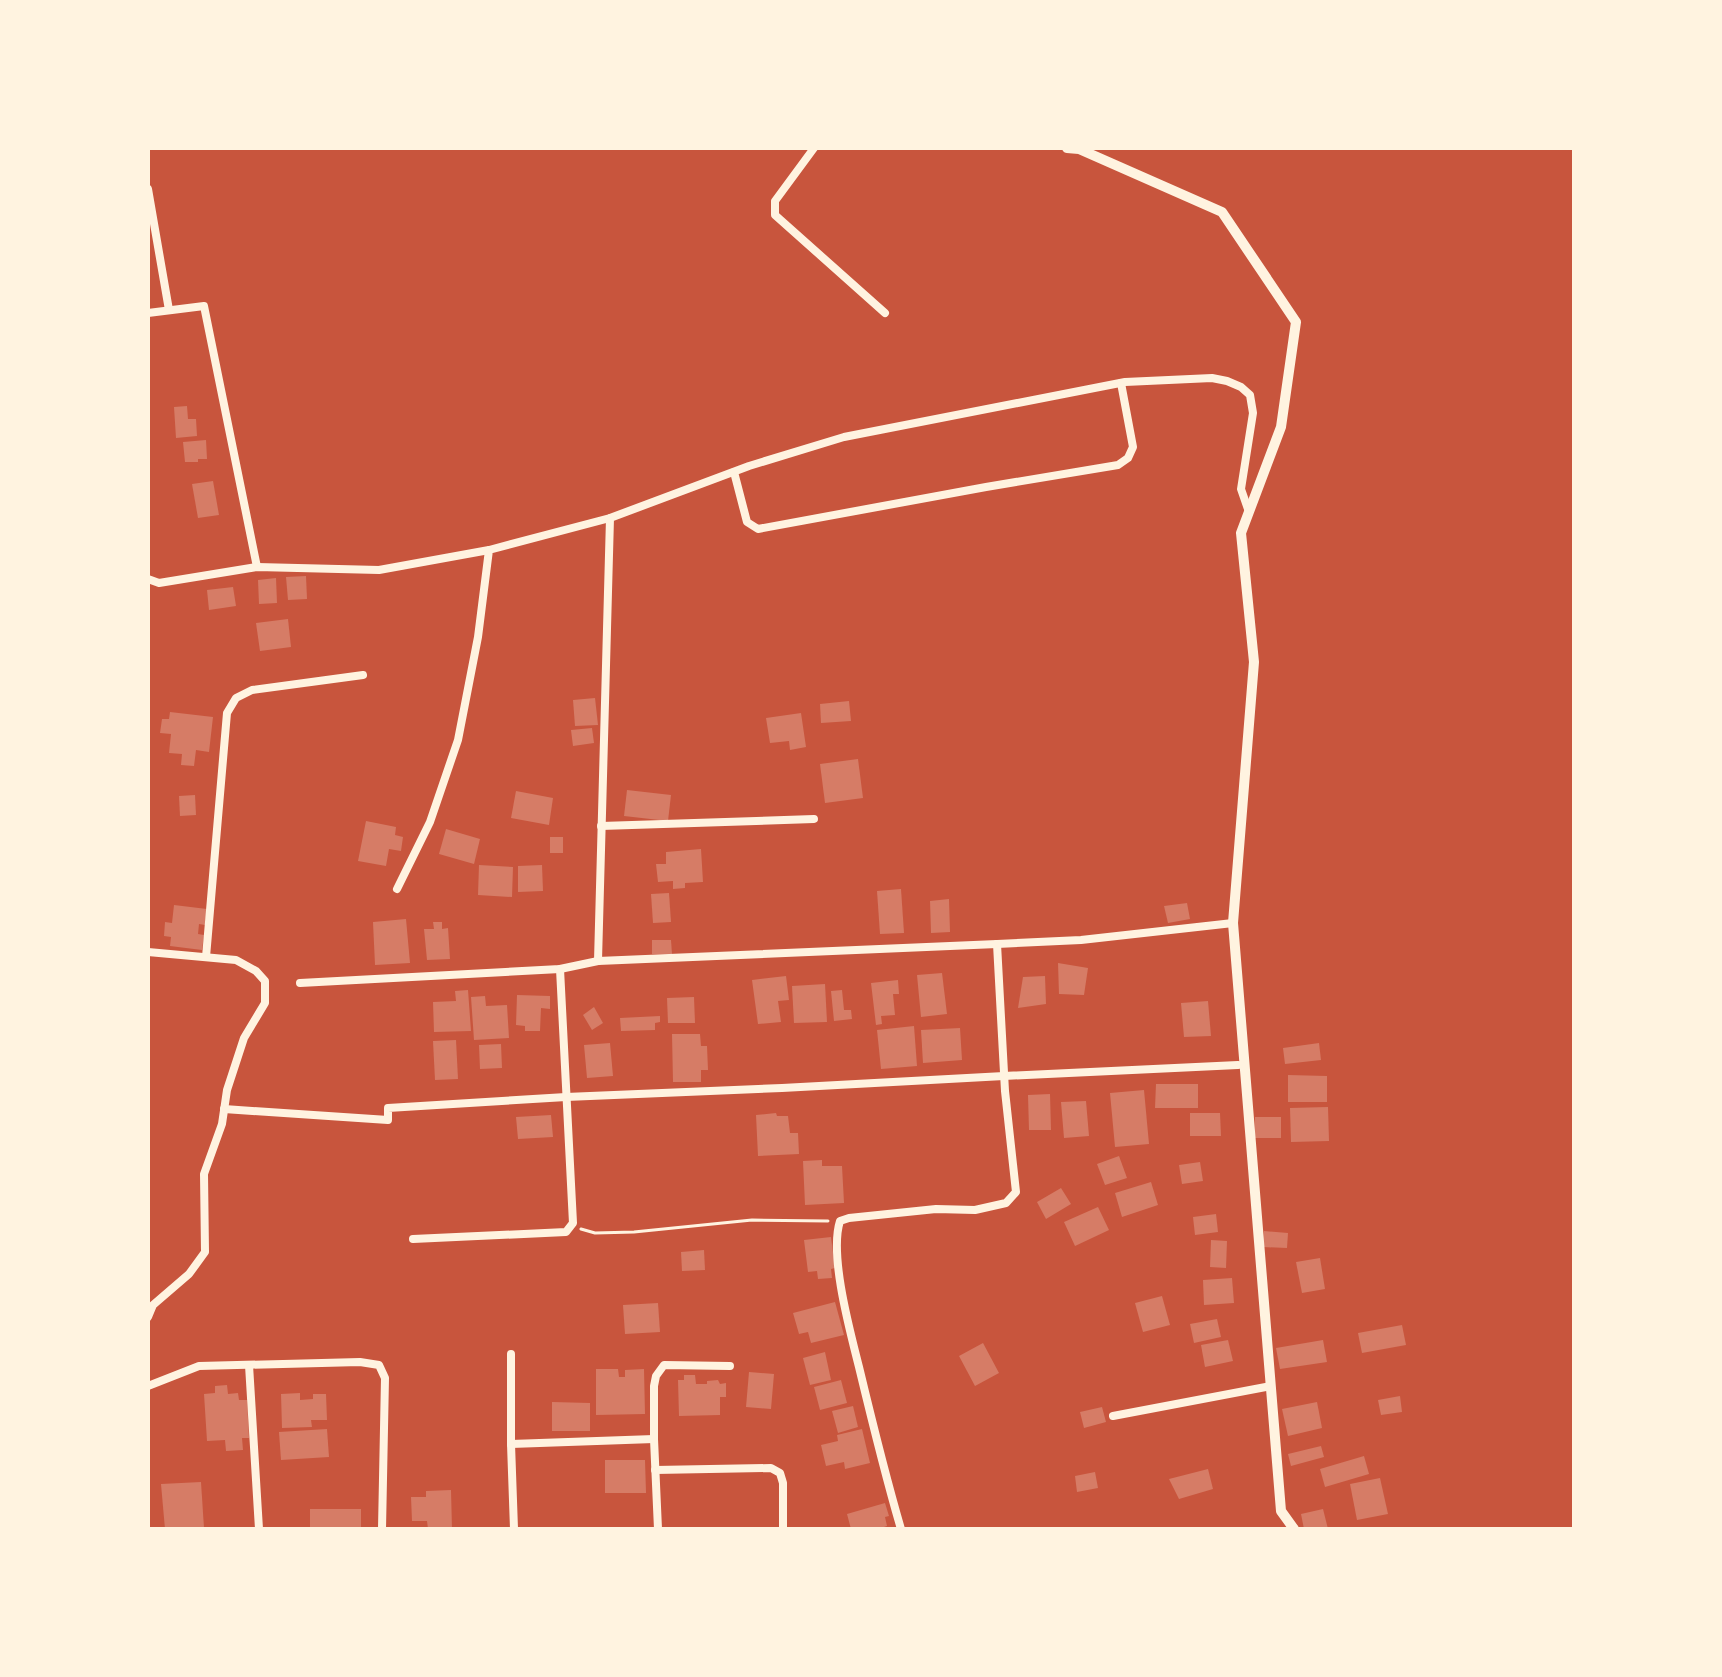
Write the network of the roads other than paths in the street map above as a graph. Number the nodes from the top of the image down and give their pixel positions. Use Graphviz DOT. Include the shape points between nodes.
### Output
graph roads {
  1 [pos="814,148"];
  2 [pos="1067,148"];
  3 [pos="148,189"];
  4 [pos="169,310"];
  5 [pos="148,313"];
  6 [pos="885,313"];
  7 [pos="1121,383"];
  8 [pos="734,472"];
  9 [pos="1249,512"];
  10 [pos="610,518"];
  11 [pos="489,550"];
  12 [pos="257,567"];
  13 [pos="148,579"];
  14 [pos="363,675"];
  15 [pos="814,819"];
  16 [pos="601,826"];
  17 [pos="397,889"];
  18 [pos="1233,923"];
  19 [pos="997,944"];
  20 [pos="148,952"];
  21 [pos="206,957"];
  22 [pos="598,961"];
  23 [pos="560,969"];
  24 [pos="300,983"];
  25 [pos="1238,1065"];
  26 [pos="1004,1076"];
  27 [pos="566,1097"];
  28 [pos="224,1109"];
  29 [pos="413,1239"];
  30 [pos="150,1304"];
  31 [pos="148,1317"];
  32 [pos="511,1354"];
  33 [pos="249,1365"];
  34 [pos="730,1366"];
  35 [pos="148,1386"];
  36 [pos="1271,1386"];
  37 [pos="1113,1416"];
  38 [pos="654,1439"];
  39 [pos="511,1444"];
  40 [pos="655,1470"];
  41 [pos="259,1529"];
  42 [pos="382,1529"];
  43 [pos="514,1529"];
  44 [pos="658,1529"];
  45 [pos="783,1529"];
  46 [pos="901,1529"];
  47 [pos="1294,1529"];
  1 -- 6 [label="street" via="775,201 775,215"];
  2 -- 9 [label="street" via="1222,212 1296,322 1281,427"];
  3 -- 4 [label="street"];
  4 -- 5 [label="street"];
  4 -- 12 [label="street" via="204,306"];
  7 -- 8 [label="street" via="844,437"];
  7 -- 8 [label="street" via="1133,447 1118,465 758,529 747,522"];
  7 -- 9 [label="street" via="1212,378 1250,395 1253,413 1241,489"];
  8 -- 10 [label="street"];
  9 -- 18 [label="street" via="1241,533 1254,662"];
  10 -- 11 [label="street"];
  10 -- 16 [label="street"];
  11 -- 12 [label="street" via="379,570"];
  11 -- 17 [label="street" via="458,740 430,822"];
  12 -- 13 [label="street" via="159,583"];
  14 -- 21 [label="street" via="252,690 236,698 227,713"];
  15 -- 16 [label="street"];
  16 -- 22 [label="street"];
  18 -- 19 [label="street"];
  18 -- 36 [label="street"];
  19 -- 22 [label="street"];
  19 -- 26 [label="street"];
  20 -- 21 [label="street"];
  21 -- 28 [label="street" via="236,960 265,981 265,1003 244,1038"];
  22 -- 23 [label="street"];
  23 -- 24 [label="street"];
  23 -- 27 [label="street"];
  25 -- 26 [label="street"];
  26 -- 27 [label="street"];
  26 -- 46 [label="street" via="1016,1192 1006,1203 975,1210 849,1218 840,1221 836,1236 846,1315"];
  27 -- 28 [label="street" via="388,1108 388,1120"];
  27 -- 29 [label="street" via="573,1185 573,1223 566,1232"];
  28 -- 30 [label="street" via="204,1174 205,1252 189,1274"];
  30 -- 31 [label="street"];
  32 -- 39 [label="street"];
  33 -- 35 [label="street" via="199,1366"];
  33 -- 41 [label="street"];
  33 -- 42 [label="street" via="379,1365 385,1378"];
  34 -- 38 [label="street" via="664,1365 654,1386"];
  36 -- 37 [label="street"];
  36 -- 47 [label="street" via="1281,1511"];
  38 -- 39 [label="street"];
  38 -- 40 [label="street"];
  39 -- 43 [label="street"];
  40 -- 44 [label="street"];
  40 -- 45 [label="street" via="771,1468 783,1483"];
}
